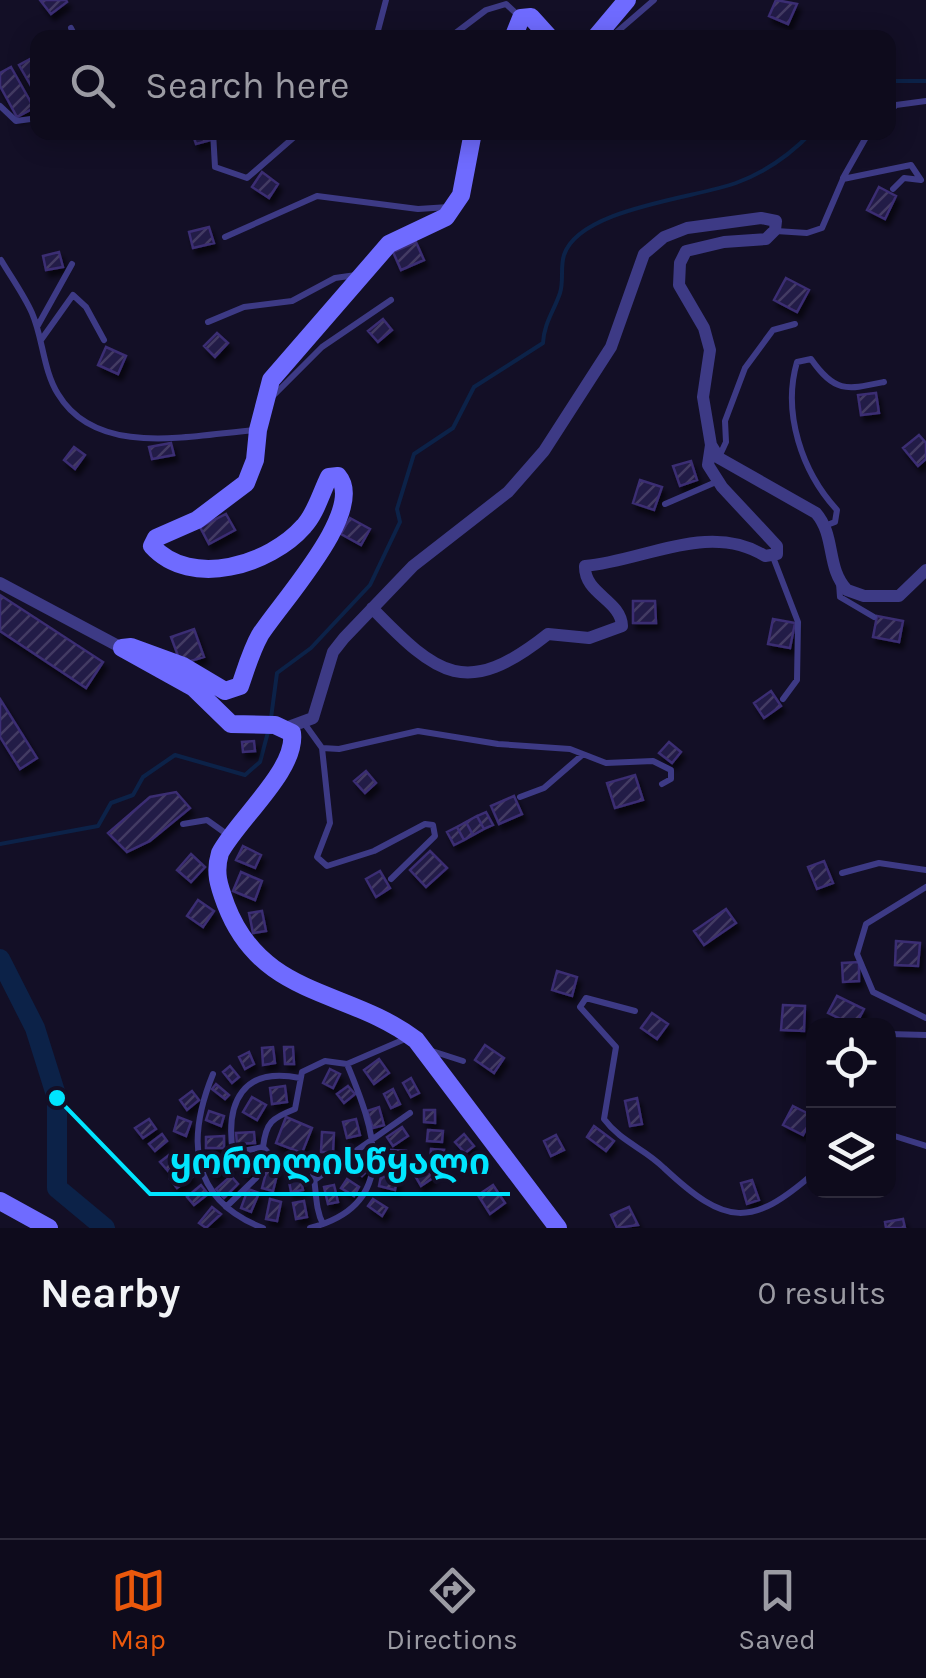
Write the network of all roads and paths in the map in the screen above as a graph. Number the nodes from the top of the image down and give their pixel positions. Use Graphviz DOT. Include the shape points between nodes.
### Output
graph roads {
  1 [pos="386,0"];
  2 [pos="627,0"];
  3 [pos="654,0"];
  4 [pos="521,18"];
  5 [pos="378,30"];
  6 [pos="460,30"];
  7 [pos="516,30"];
  8 [pos="543,30"];
  9 [pos="602,30"];
  10 [pos="619,30"];
  11 [pos="926,101"];
  12 [pos="896,105"];
  13 [pos="0,106"];
  14 [pos="30,119"];
  15 [pos="213,140"];
  16 [pos="291,140"];
  17 [pos="472,140"];
  18 [pos="865,140"];
  19 [pos="843,179"];
  20 [pos="893,189"];
  21 [pos="454,206"];
  22 [pos="775,230"];
  23 [pos="225,237"];
  24 [pos="1,260"];
  25 [pos="72,264"];
  26 [pos="362,274"];
  27 [pos="391,300"];
  28 [pos="208,322"];
  29 [pos="795,324"];
  30 [pos="36,328"];
  31 [pos="104,340"];
  32 [pos="41,341"];
  33 [pos="884,382"];
  34 [pos="264,406"];
  35 [pos="258,430"];
  36 [pos="715,452"];
  37 [pos="717,481"];
  38 [pos="666,504"];
  39 [pos="827,525"];
  40 [pos="773,557"];
  41 [pos="926,570"];
  42 [pos="839,582"];
  43 [pos="0,583"];
  44 [pos="372,608"];
  45 [pos="874,617"];
  46 [pos="122,648"];
  47 [pos="783,699"];
  48 [pos="283,725"];
  49 [pos="322,748"];
  50 [pos="581,756"];
  51 [pos="662,784"];
  52 [pos="520,797"];
  53 [pos="183,824"];
  54 [pos="229,836"];
  55 [pos="926,870"];
  56 [pos="842,874"];
  57 [pos="390,879"];
  58 [pos="926,887"];
  59 [pos="635,1011"];
  60 [pos="926,1018"];
  61 [pos="896,1034"];
  62 [pos="926,1035"];
  63 [pos="416,1042"];
  64 [pos="463,1061"];
  65 [pos="346,1064"];
  66 [pos="213,1074"];
  67 [pos="300,1078"];
  68 [pos="410,1113"];
  69 [pos="372,1137"];
  70 [pos="896,1137"];
  71 [pos="926,1146"];
  72 [pos="263,1147"];
  73 [pos="271,1156"];
  74 [pos="316,1178"];
  75 [pos="806,1183"];
  76 [pos="0,1201"];
  77 [pos="226,1207"];
  78 [pos="324,1224"];
  79 [pos="50,1228"];
  80 [pos="264,1228"];
  81 [pos="310,1228"];
  82 [pos="558,1228"];
  1 -- 5 [label="lane"];
  2 -- 9 [label="street"];
  3 -- 10 [label="lane"];
  4 -- 6 [label="lane" via="506,4"];
  4 -- 7 [label="street"];
  4 -- 8 [label="street" via="531,17"];
  11 -- 12 [label="lane"];
  13 -- 14 [label="lane" via="16,121"];
  15 -- 16 [label="lane" via="214,167 247,178"];
  17 -- 21 [label="street"];
  18 -- 19 [label="lane"];
  19 -- 20 [label="lane" via="911,164 921,180 904,178"];
  19 -- 22 [label="lane" via="822,228"];
  21 -- 23 [label="lane" via="418,209 317,196"];
  21 -- 26 [label="street" via="431,226 388,244"];
  22 -- 36 [label="street" via="766,239 686,251 680,264 679,285 710,350 703,397"];
  22 -- 44 [label="street" via="771,218 687,228 644,254 611,347 530,470"];
  24 -- 30 [label="lane"];
  25 -- 30 [label="lane"];
  26 -- 28 [label="lane"];
  26 -- 34 [label="street" via="290,352"];
  27 -- 34 [label="lane" via="322,347"];
  29 -- 36 [label="lane" via="773,330 746,368 724,420 726,442"];
  30 -- 32 [label="lane"];
  31 -- 32 [label="lane" via="73,295"];
  32 -- 35 [label="lane" via="57,393 86,426 117,436 158,437"];
  33 -- 39 [label="lane" via="834,385 811,359 798,362 794,424 813,483 836,510 835,522"];
  34 -- 35 [label="street"];
  35 -- 46 [label="street" via="246,482 152,546 196,568 232,568 302,529 329,477 344,483 348,494 332,536 257,641 240,686 226,691 183,666"];
  36 -- 37 [label="street" via="708,465"];
  36 -- 39 [label="street"];
  37 -- 38 [label="lane"];
  37 -- 40 [label="street" via="777,546"];
  39 -- 42 [label="street"];
  40 -- 44 [label="street" via="700,540 585,566 588,582 619,611 622,626 589,638 548,634 495,670 464,672 430,662"];
  40 -- 47 [label="lane" via="798,622 797,680"];
  41 -- 42 [label="street" via="899,596 864,596"];
  42 -- 45 [label="lane" via="840,597"];
  43 -- 46 [label="street"];
  44 -- 48 [label="street" via="333,652 319,707"];
  46 -- 48 [label="street" via="194,688 231,724"];
  48 -- 49 [label="lane"];
  48 -- 54 [label="street" via="293,740 282,767"];
  49 -- 50 [label="lane" via="418,731 570,749"];
  49 -- 57 [label="lane" via="330,823 317,857 327,866 434,825 435,836"];
  50 -- 51 [label="lane" via="606,763 652,761 671,770 671,780"];
  50 -- 52 [label="lane" via="544,788"];
  53 -- 54 [label="lane" via="207,820"];
  54 -- 63 [label="street" via="215,868 218,884 232,921 255,953 289,981 390,1023"];
  55 -- 56 [label="lane" via="879,863"];
  58 -- 60 [label="lane" via="866,924 857,954 873,992"];
  59 -- 75 [label="lane" via="586,998 580,1007 616,1047 604,1119 619,1139 661,1164 692,1198 737,1222 764,1220"];
  61 -- 62 [label="lane"];
  63 -- 64 [label="lane"];
  63 -- 65 [label="lane"];
  63 -- 82 [label="street"];
  65 -- 67 [label="lane" via="325,1061"];
  65 -- 69 [label="lane"];
  66 -- 77 [label="lane" via="198,1109 196,1139 201,1170"];
  67 -- 72 [label="lane" via="296,1110 274,1117"];
  67 -- 72 [label="lane" via="277,1073 244,1088 232,1106 233,1154"];
  68 -- 69 [label="lane"];
  69 -- 74 [label="lane"];
  69 -- 78 [label="lane" via="374,1172 362,1196 338,1221"];
  70 -- 71 [label="lane"];
  72 -- 73 [label="lane"];
  73 -- 74 [label="lane" via="310,1162"];
  73 -- 77 [label="lane"];
  74 -- 78 [label="lane" via="316,1211"];
  76 -- 79 [label="street"];
  77 -- 80 [label="lane"];
  78 -- 81 [label="lane"];
}
